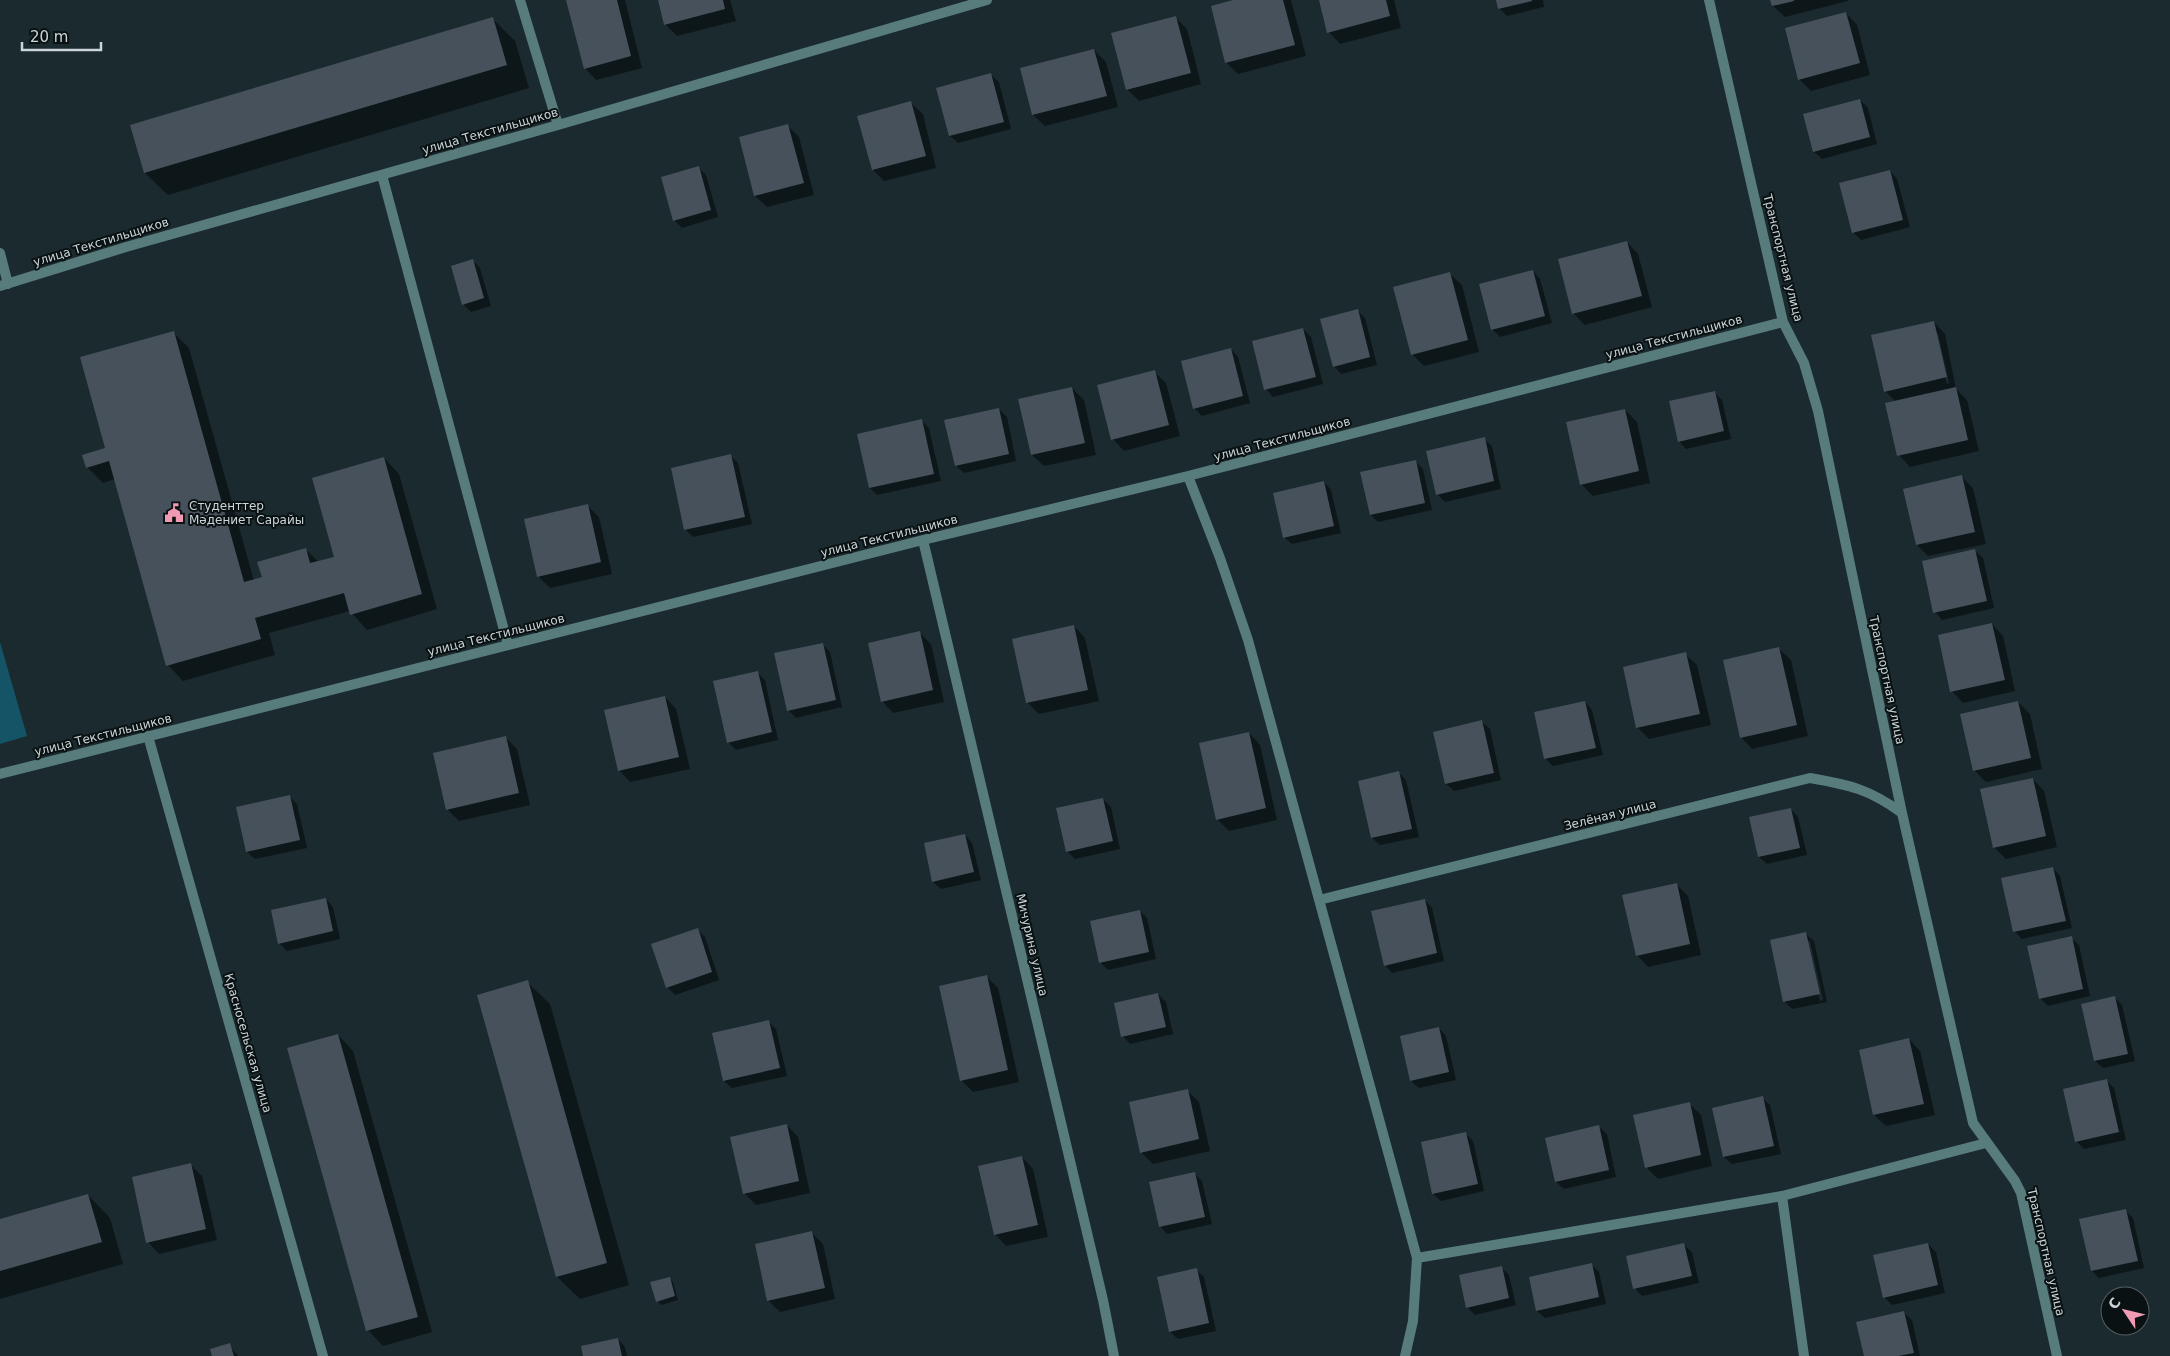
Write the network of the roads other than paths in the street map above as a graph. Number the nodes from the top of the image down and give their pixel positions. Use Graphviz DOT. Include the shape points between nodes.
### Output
graph roads {
  1 [pos="520,0"];
  2 [pos="987,0"];
  3 [pos="1709,0"];
  4 [pos="558,125"];
  5 [pos="382,175"];
  6 [pos="0,253"];
  7 [pos="4,285"];
  8 [pos="1783,322"];
  9 [pos="1188,476"];
  10 [pos="923,540"];
  11 [pos="508,645"];
  12 [pos="148,736"];
  13 [pos="0,774"];
  14 [pos="1902,813"];
  15 [pos="1318,900"];
  16 [pos="1986,1143"];
  17 [pos="1782,1196"];
  18 [pos="1417,1258"];
  19 [pos="323,1356"];
  20 [pos="1114,1356"];
  21 [pos="1405,1356"];
  22 [pos="1804,1356"];
  23 [pos="2057,1356"];
  1 -- 4 [label="street"];
  2 -- 4 [label="street, улица Текстильщиков"];
  3 -- 8 [label="street, Транспортная улица"];
  4 -- 5 [label="street, улица Текстильщиков"];
  5 -- 7 [label="street, улица Текстильщиков"];
  5 -- 11 [label="street"];
  6 -- 7 [label="street"];
  8 -- 9 [label="street, улица Текстильщиков"];
  8 -- 14 [label="street, Транспортная улица" via="1804,363 1818,411"];
  9 -- 10 [label="street, улица Текстильщиков"];
  9 -- 15 [label="street" via="1248,640"];
  10 -- 11 [label="street, улица Текстильщиков"];
  10 -- 20 [label="street, Мичурина улица"];
  11 -- 12 [label="street, улица Текстильщиков"];
  12 -- 13 [label="street, улица Текстильщиков"];
  12 -- 19 [label="street, Красносельская улица"];
  14 -- 15 [label="street, Зелёная улица" via="1885,800 1853,785 1810,778"];
  14 -- 16 [label="street, Транспортная улица" via="1973,1124"];
  15 -- 18 [label="street"];
  16 -- 17 [label="street"];
  16 -- 23 [label="street, Транспортная улица" via="2021,1193"];
  17 -- 18 [label="street"];
  17 -- 22 [label="street"];
  18 -- 21 [label="street" via="1413,1321"];
}
